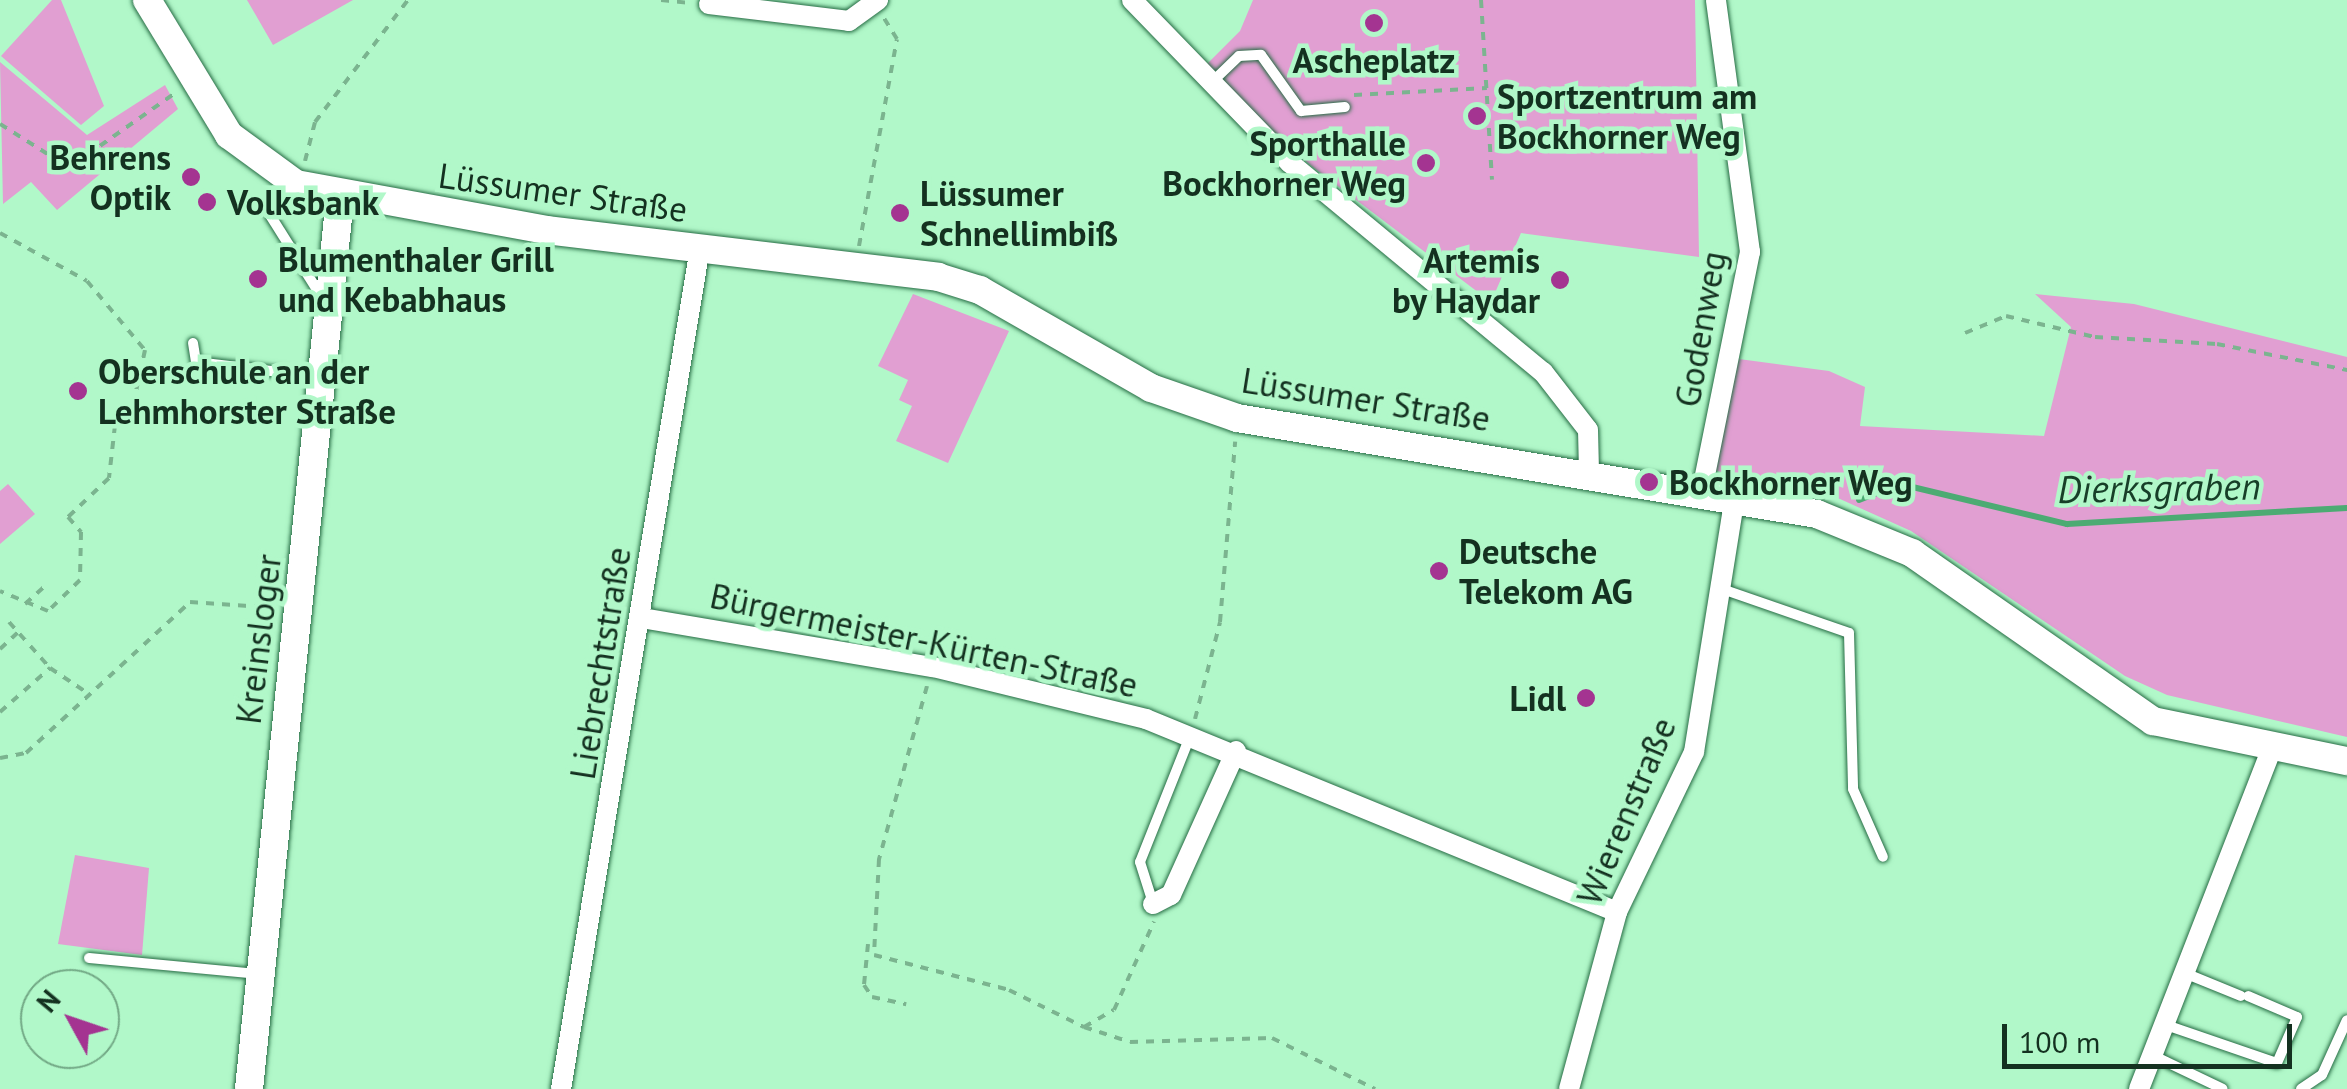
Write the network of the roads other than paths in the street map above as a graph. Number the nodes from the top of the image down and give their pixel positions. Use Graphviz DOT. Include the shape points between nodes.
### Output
graph roads {
  1 [pos="147,0"];
  2 [pos="1132,0"];
  3 [pos="1716,0"];
  4 [pos="877,2"];
  5 [pos="709,4"];
  6 [pos="1212,82"];
  7 [pos="1345,107"];
  8 [pos="340,198"];
  9 [pos="270,216"];
  10 [pos="700,248"];
  11 [pos="330,309"];
  12 [pos="194,344"];
  13 [pos="323,377"];
  14 [pos="1589,472"];
  15 [pos="1702,490"];
  16 [pos="1736,496"];
  17 [pos="1725,590"];
  18 [pos="642,618"];
  19 [pos="1192,733"];
  20 [pos="2272,748"];
  21 [pos="1236,752"];
  22 [pos="2347,761"];
  23 [pos="1883,857"];
  24 [pos="1153,904"];
  25 [pos="1617,912"];
  26 [pos="89,958"];
  27 [pos="258,974"];
  28 [pos="2186,974"];
  29 [pos="2347,1020"];
  30 [pos="2166,1024"];
  31 [pos="2154,1056"];
  32 [pos="249,1089"];
  33 [pos="561,1089"];
  34 [pos="1569,1089"];
  35 [pos="2139,1089"];
  36 [pos="2223,1089"];
  37 [pos="2301,1089"];
  1 -- 8 [label="main road, Lüssumer Straße" via="229,135 296,184"];
  2 -- 6 [label="street"];
  3 -- 15 [label="street, Godenweg" via="1750,252"];
  4 -- 5 [label="street" via="849,21"];
  6 -- 7 [label="lane" via="1239,56 1260,55 1301,111"];
  6 -- 14 [label="street" via="1290,163 1543,372 1588,430"];
  8 -- 10 [label="main road, Lüssumer Straße"];
  8 -- 11 [label="main road, Kreinsloger"];
  9 -- 11 [label="lane"];
  10 -- 14 [label="main road, Lüssumer Straße" via="856,265 980,290 1150,388 1237,418"];
  10 -- 18 [label="street, Liebrechtstraße"];
  11 -- 13 [label="main road, Kreinsloger"];
  12 -- 13 [label="lane" via="196,362"];
  13 -- 27 [label="main road, Kreinsloger"];
  14 -- 15 [label="main road, Lüssumer Straße"];
  15 -- 16 [label="main road, Lüssumer Straße"];
  16 -- 17 [label="street, Wierenstraße"];
  16 -- 20 [label="main road, Lüssumer Straße" via="1817,514 1912,553 2153,721"];
  17 -- 23 [label="lane" via="1848,633 1853,789"];
  17 -- 25 [label="street, Wierenstraße" via="1694,752"];
  18 -- 19 [label="street, Bürgermeister-Kürten-Straße" via="933,668"];
  18 -- 33 [label="street, Liebrechtstraße"];
  19 -- 21 [label="street, Bürgermeister-Kürten-Straße"];
  19 -- 24 [label="lane" via="1140,862"];
  20 -- 22 [label="main road, Lüssumer Straße"];
  20 -- 28 [label="street"];
  21 -- 24 [label="street" via="1170,895"];
  21 -- 25 [label="street, Bürgermeister-Kürten-Straße"];
  25 -- 34 [label="street, Wierenstraße"];
  26 -- 27 [label="lane"];
  27 -- 32 [label="main road, Kreinsloger"];
  28 -- 30 [label="street"];
  28 -- 30 [label="lane" via="2297,1017 2277,1063"];
  29 -- 37 [label="lane" via="2322,1075"];
  30 -- 31 [label="street"];
  31 -- 35 [label="street"];
  31 -- 36 [label="lane"];
}
